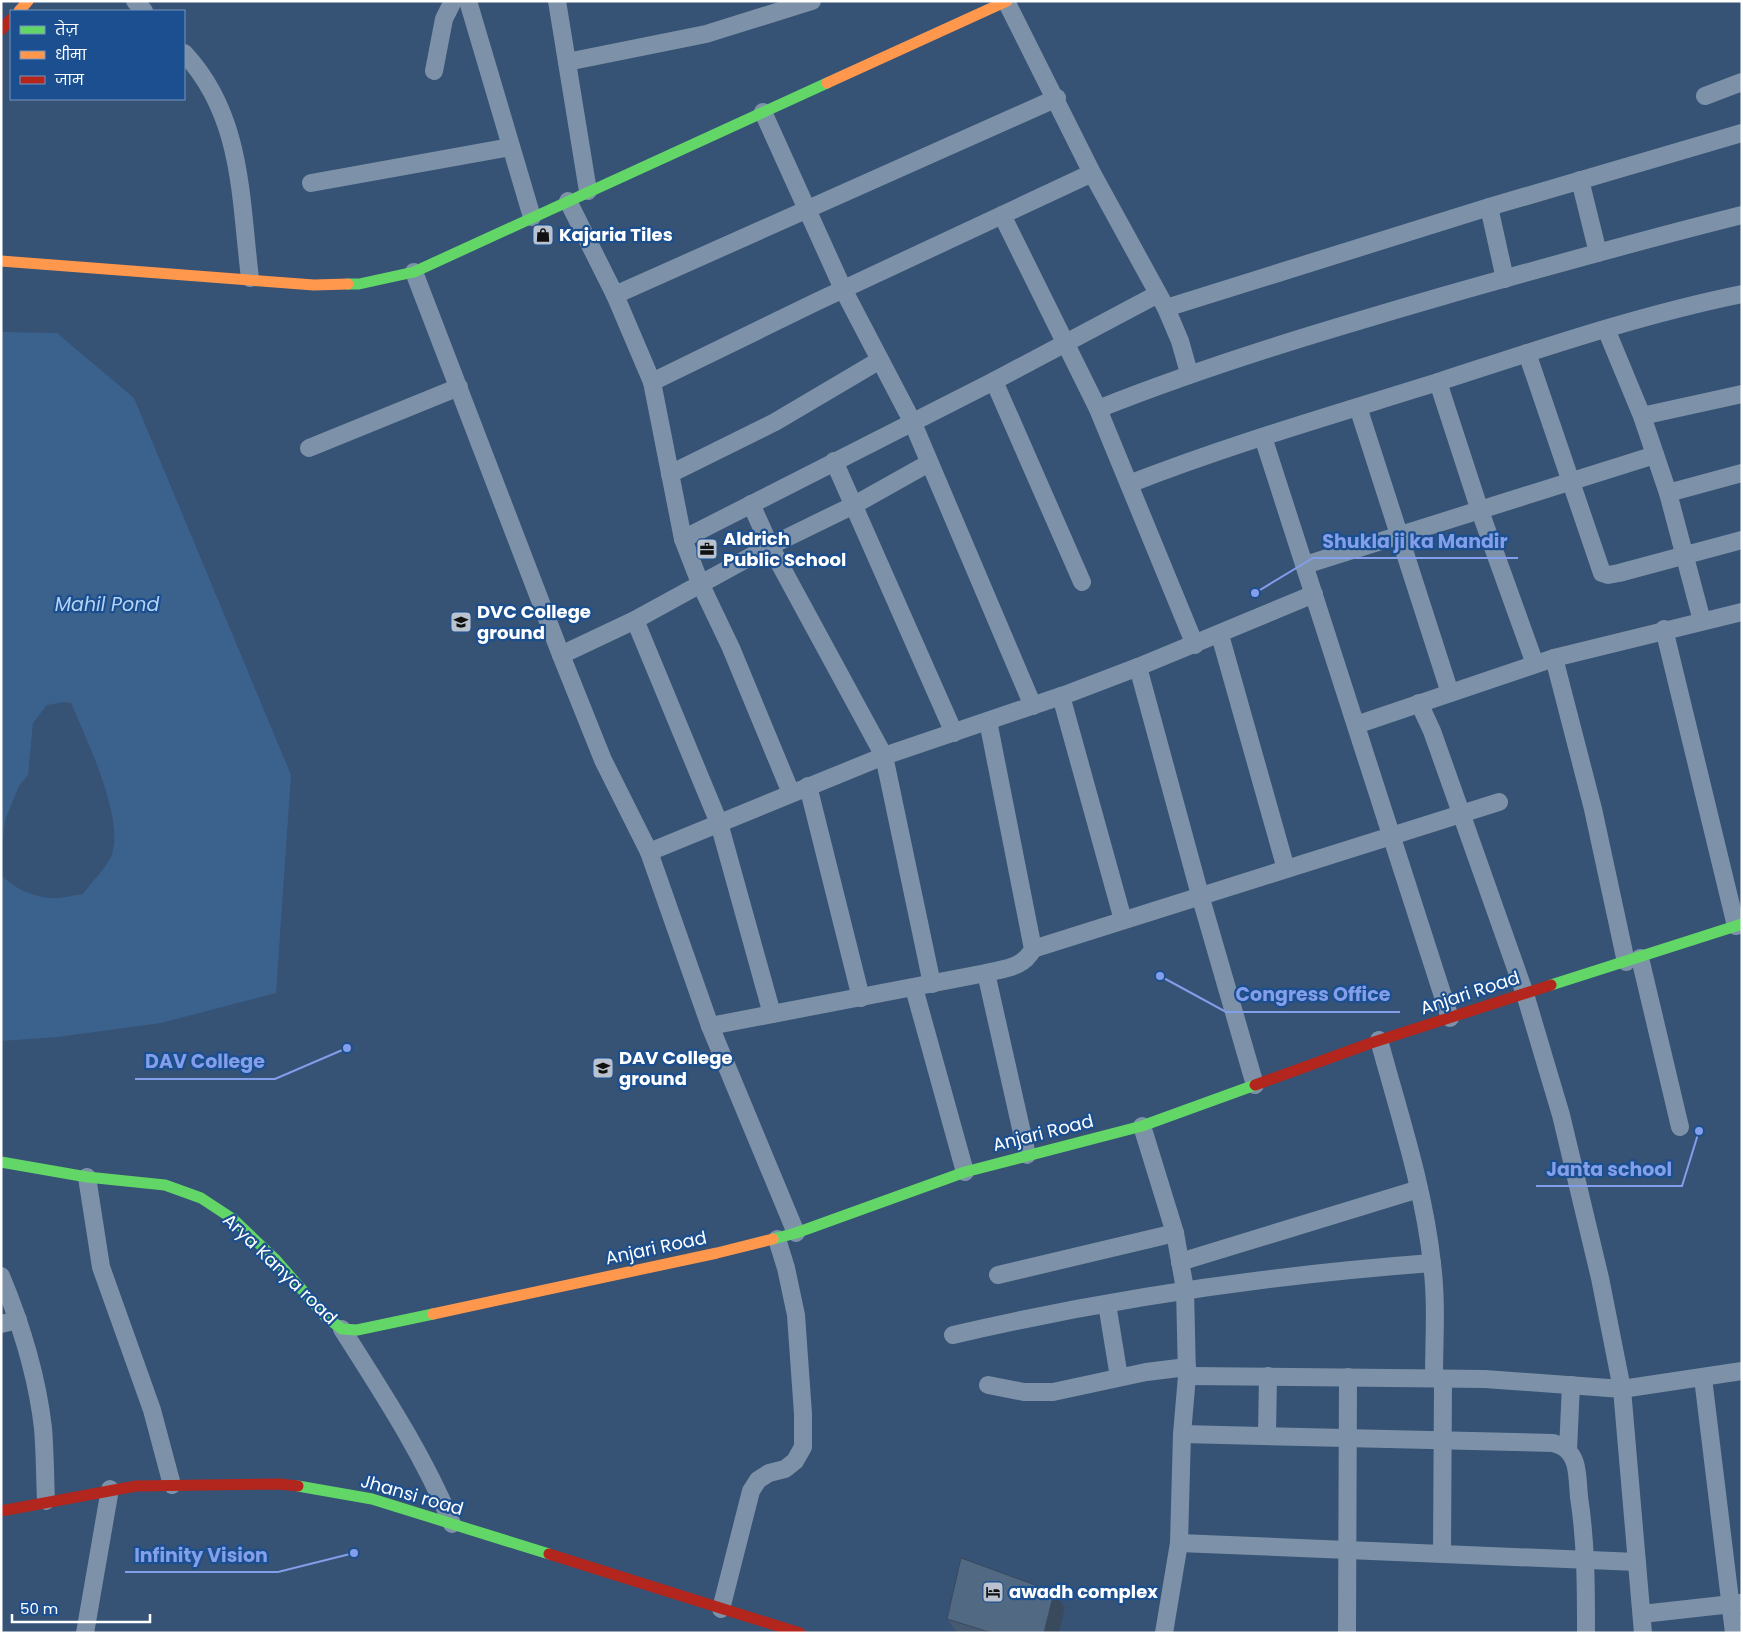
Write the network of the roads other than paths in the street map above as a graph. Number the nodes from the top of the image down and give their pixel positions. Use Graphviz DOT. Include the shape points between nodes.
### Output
graph roads {
  1 [pos="468,1"];
  2 [pos="557,1"];
  3 [pos="812,1"];
  4 [pos="1007,1"];
  5 [pos="447,3"];
  6 [pos="10,21"];
  7 [pos="1,30"];
  8 [pos="185,54"];
  9 [pos="567,62"];
  10 [pos="434,71"];
  11 [pos="1742,82"];
  12 [pos="1705,96"];
  13 [pos="1057,98"];
  14 [pos="762,112"];
  15 [pos="1742,133"];
  16 [pos="510,147"];
  17 [pos="1092,173"];
  18 [pos="1580,180"];
  19 [pos="311,183"];
  20 [pos="588,191"];
  21 [pos="568,201"];
  22 [pos="1488,207"];
  23 [pos="806,211"];
  24 [pos="1002,215"];
  25 [pos="1742,215"];
  26 [pos="532,217"];
  27 [pos="1598,253"];
  28 [pos="1,261"];
  29 [pos="414,272"];
  30 [pos="250,278"];
  31 [pos="1505,279"];
  32 [pos="843,289"];
  33 [pos="1742,294"];
  34 [pos="615,295"];
  35 [pos="1162,301"];
  36 [pos="1606,329"];
  37 [pos="1065,343"];
  38 [pos="1527,353"];
  39 [pos="880,360"];
  40 [pos="1189,373"];
  41 [pos="994,381"];
  42 [pos="652,382"];
  43 [pos="1438,382"];
  44 [pos="459,387"];
  45 [pos="1742,394"];
  46 [pos="1358,407"];
  47 [pos="1098,409"];
  48 [pos="1642,416"];
  49 [pos="912,421"];
  50 [pos="1263,436"];
  51 [pos="309,448"];
  52 [pos="1655,455"];
  53 [pos="834,461"];
  54 [pos="929,462"];
  55 [pos="1742,473"];
  56 [pos="670,474"];
  57 [pos="1571,482"];
  58 [pos="1129,484"];
  59 [pos="1668,493"];
  60 [pos="751,504"];
  61 [pos="854,506"];
  62 [pos="1480,511"];
  63 [pos="1398,537"];
  64 [pos="683,539"];
  65 [pos="1742,540"];
  66 [pos="770,546"];
  67 [pos="1686,555"];
  68 [pos="1305,565"];
  69 [pos="1082,582"];
  70 [pos="700,583"];
  71 [pos="1314,594"];
  72 [pos="1742,612"];
  73 [pos="635,620"];
  74 [pos="1702,621"];
  75 [pos="1664,630"];
  76 [pos="1220,635"];
  77 [pos="1195,645"];
  78 [pos="561,655"];
  79 [pos="1554,658"];
  80 [pos="1535,664"];
  81 [pos="1138,667"];
  82 [pos="1450,693"];
  83 [pos="1061,696"];
  84 [pos="1419,704"];
  85 [pos="1033,706"];
  86 [pos="988,721"];
  87 [pos="1356,725"];
  88 [pos="954,733"];
  89 [pos="884,756"];
  90 [pos="808,786"];
  91 [pos="792,793"];
  92 [pos="1499,802"];
  93 [pos="1460,815"];
  94 [pos="719,823"];
  95 [pos="1392,837"];
  96 [pos="649,852"];
  97 [pos="1286,869"];
  98 [pos="1200,895"];
  99 [pos="1123,920"];
  100 [pos="1739,925"];
  101 [pos="1034,949"];
  102 [pos="1633,960"];
  103 [pos="986,973"];
  104 [pos="932,984"];
  105 [pos="914,988"];
  106 [pos="1525,994"];
  107 [pos="861,998"];
  108 [pos="772,1014"];
  109 [pos="1450,1018"];
  110 [pos="710,1026"];
  111 [pos="1379,1040"];
  112 [pos="1255,1085"];
  113 [pos="1142,1126"];
  114 [pos="1680,1127"];
  115 [pos="1027,1155"];
  116 [pos="1,1162"];
  117 [pos="965,1172"];
  118 [pos="87,1177"];
  119 [pos="1419,1189"];
  120 [pos="796,1233"];
  121 [pos="1175,1233"];
  122 [pos="777,1239"];
  123 [pos="1180,1262"];
  124 [pos="1432,1262"];
  125 [pos="998,1275"];
  126 [pos="1,1276"];
  127 [pos="1185,1289"];
  128 [pos="1107,1304"];
  129 [pos="10,1322"];
  130 [pos="342,1329"];
  131 [pos="954,1334"];
  132 [pos="1742,1371"];
  133 [pos="1187,1372"];
  134 [pos="1268,1376"];
  135 [pos="1120,1377"];
  136 [pos="1348,1377"];
  137 [pos="1434,1378"];
  138 [pos="1703,1378"];
  139 [pos="988,1385"];
  140 [pos="1571,1385"];
  141 [pos="1622,1389"];
  142 [pos="1182,1434"];
  143 [pos="1267,1435"];
  144 [pos="1346,1436"];
  145 [pos="1442,1439"];
  146 [pos="1568,1450"];
  147 [pos="172,1485"];
  148 [pos="110,1489"];
  149 [pos="46,1501"];
  150 [pos="1,1511"];
  151 [pos="452,1524"];
  152 [pos="1180,1543"];
  153 [pos="1347,1550"];
  154 [pos="1442,1554"];
  155 [pos="1586,1560"];
  156 [pos="1637,1562"];
  157 [pos="1737,1603"];
  158 [pos="721,1609"];
  159 [pos="1642,1614"];
  160 [pos="85,1633"];
  161 [pos="800,1633"];
  162 [pos="1164,1633"];
  163 [pos="1347,1633"];
  164 [pos="1586,1633"];
  165 [pos="1643,1633"];
  166 [pos="1734,1633"];
  1 -- 16 [label="street"];
  2 -- 9 [label="street"];
  3 -- 9 [label="street" via="706,34"];
  4 -- 13 [label="street"];
  4 -- 14 [label="street"];
  5 -- 10 [label="street"];
  6 -- 7 [label="street"];
  8 -- 30 [label="street" via="218,100 227,122 235,153"];
  9 -- 20 [label="street"];
  11 -- 12 [label="street"];
  13 -- 17 [label="street"];
  13 -- 23 [label="street"];
  14 -- 20 [label="street"];
  14 -- 23 [label="street"];
  15 -- 18 [label="street"];
  16 -- 19 [label="street"];
  16 -- 26 [label="street"];
  17 -- 24 [label="street"];
  17 -- 35 [label="street"];
  18 -- 22 [label="street"];
  18 -- 27 [label="street"];
  20 -- 21 [label="street"];
  21 -- 26 [label="street"];
  21 -- 34 [label="street"];
  22 -- 31 [label="street"];
  22 -- 35 [label="street"];
  23 -- 32 [label="street"];
  23 -- 34 [label="street"];
  24 -- 32 [label="street"];
  24 -- 37 [label="street"];
  25 -- 27 [label="street"];
  26 -- 29 [label="street"];
  27 -- 31 [label="street"];
  28 -- 30 [label="street"];
  29 -- 30 [label="street" via="359,284 314,285"];
  29 -- 44 [label="street"];
  31 -- 40 [label="street"];
  32 -- 39 [label="street"];
  32 -- 42 [label="street"];
  33 -- 36 [label="street" via="1684,306"];
  34 -- 42 [label="street"];
  35 -- 37 [label="street"];
  35 -- 40 [label="street" via="1180,341"];
  36 -- 38 [label="street"];
  36 -- 48 [label="street"];
  37 -- 41 [label="street"];
  37 -- 47 [label="street"];
  38 -- 43 [label="street"];
  38 -- 57 [label="street"];
  39 -- 49 [label="street"];
  39 -- 56 [label="street" via="775,422"];
  40 -- 47 [label="street"];
  41 -- 49 [label="street"];
  41 -- 69 [label="street"];
  42 -- 56 [label="street"];
  43 -- 46 [label="street"];
  43 -- 62 [label="street"];
  44 -- 51 [label="street"];
  44 -- 78 [label="street"];
  45 -- 48 [label="street"];
  46 -- 50 [label="street"];
  46 -- 63 [label="street"];
  47 -- 58 [label="street"];
  48 -- 52 [label="street"];
  49 -- 53 [label="street"];
  49 -- 54 [label="street"];
  50 -- 58 [label="street"];
  50 -- 68 [label="street"];
  52 -- 57 [label="street"];
  52 -- 59 [label="street"];
  53 -- 60 [label="street"];
  53 -- 61 [label="street"];
  54 -- 61 [label="street"];
  54 -- 85 [label="street"];
  55 -- 59 [label="street"];
  56 -- 64 [label="street"];
  57 -- 62 [label="street"];
  57 -- 67 [label="street" via="1602,573 1619,573"];
  58 -- 77 [label="street"];
  59 -- 67 [label="street"];
  60 -- 64 [label="street"];
  60 -- 66 [label="street"];
  61 -- 66 [label="street"];
  61 -- 88 [label="street"];
  62 -- 63 [label="street"];
  62 -- 80 [label="street"];
  63 -- 68 [label="street"];
  63 -- 82 [label="street"];
  64 -- 70 [label="street"];
  65 -- 67 [label="street"];
  66 -- 70 [label="street"];
  66 -- 89 [label="street"];
  67 -- 74 [label="street"];
  68 -- 71 [label="street"];
  70 -- 73 [label="street"];
  70 -- 91 [label="street"];
  71 -- 76 [label="street"];
  71 -- 87 [label="street"];
  72 -- 74 [label="street"];
  73 -- 78 [label="street"];
  73 -- 94 [label="street"];
  74 -- 75 [label="street"];
  75 -- 79 [label="street"];
  75 -- 100 [label="street"];
  76 -- 77 [label="street"];
  76 -- 97 [label="street"];
  77 -- 81 [label="street"];
  78 -- 96 [label="street" via="603,760"];
  79 -- 80 [label="street"];
  79 -- 102 [label="street"];
  80 -- 82 [label="street"];
  81 -- 83 [label="street"];
  81 -- 98 [label="street"];
  82 -- 84 [label="street"];
  83 -- 85 [label="street"];
  83 -- 99 [label="street"];
  84 -- 87 [label="street"];
  84 -- 93 [label="street" via="1432,731"];
  85 -- 86 [label="street"];
  86 -- 88 [label="street"];
  86 -- 101 [label="street"];
  87 -- 95 [label="street"];
  88 -- 89 [label="street"];
  89 -- 90 [label="street"];
  89 -- 104 [label="street"];
  90 -- 91 [label="street"];
  90 -- 107 [label="street"];
  91 -- 94 [label="street"];
  92 -- 93 [label="street"];
  93 -- 95 [label="street"];
  93 -- 106 [label="street"];
  94 -- 96 [label="street"];
  94 -- 108 [label="street"];
  95 -- 97 [label="street"];
  95 -- 109 [label="street"];
  96 -- 110 [label="street"];
  97 -- 98 [label="street"];
  98 -- 99 [label="street"];
  98 -- 112 [label="street"];
  99 -- 101 [label="street"];
  100 -- 102 [label="street, Anjari Road"];
  101 -- 103 [label="street" via="1028,959 1018,965"];
  102 -- 106 [label="street, Anjari Road"];
  102 -- 114 [label="street"];
  103 -- 104 [label="street"];
  103 -- 115 [label="street"];
  104 -- 105 [label="street"];
  105 -- 107 [label="street"];
  105 -- 117 [label="street"];
  106 -- 109 [label="street, Anjari Road"];
  106 -- 141 [label="street" via="1564,1124"];
  107 -- 108 [label="street"];
  108 -- 110 [label="street"];
  109 -- 111 [label="street, Anjari Road"];
  110 -- 120 [label="street"];
  111 -- 112 [label="street, Anjari Road"];
  111 -- 119 [label="street"];
  112 -- 113 [label="street, Anjari Road"];
  113 -- 115 [label="street, Anjari Road"];
  113 -- 121 [label="street"];
  115 -- 117 [label="street, Anjari Road"];
  116 -- 118 [label="street, Arya Kanya road"];
  117 -- 120 [label="street, Anjari Road"];
  118 -- 130 [label="street, Arya Kanya road" via="165,1185 201,1198 233,1219 275,1259 326,1317"];
  118 -- 147 [label="street" via="101,1267 149,1402"];
  119 -- 123 [label="street"];
  119 -- 124 [label="street"];
  120 -- 122 [label="street, Anjari Road"];
  121 -- 123 [label="street"];
  121 -- 125 [label="street"];
  122 -- 130 [label="street, Anjari Road" via="379,1326"];
  122 -- 158 [label="street" via="796,1315 803,1447 795,1462 758,1480 751,1491"];
  123 -- 127 [label="street"];
  124 -- 127 [label="street" via="1325,1271"];
  124 -- 137 [label="street"];
  126 -- 129 [label="street"];
  127 -- 128 [label="street"];
  127 -- 133 [label="street"];
  128 -- 131 [label="street"];
  128 -- 135 [label="street"];
  129 -- 149 [label="street" via="31,1368 43,1427"];
  130 -- 151 [label="street, Arya Kanya road" via="400,1422 437,1488"];
  132 -- 138 [label="street"];
  133 -- 134 [label="street"];
  133 -- 135 [label="street"];
  133 -- 142 [label="street"];
  134 -- 136 [label="street"];
  134 -- 143 [label="street"];
  135 -- 139 [label="street" via="1053,1392 1024,1392"];
  136 -- 137 [label="street"];
  136 -- 144 [label="street"];
  137 -- 140 [label="street"];
  137 -- 145 [label="street" via="1443,1380"];
  138 -- 141 [label="street"];
  138 -- 157 [label="street"];
  140 -- 141 [label="street"];
  140 -- 146 [label="street"];
  141 -- 156 [label="street"];
  142 -- 143 [label="street"];
  142 -- 152 [label="street"];
  143 -- 144 [label="street"];
  144 -- 145 [label="street"];
  144 -- 153 [label="street"];
  145 -- 146 [label="street" via="1553,1443"];
  145 -- 154 [label="street"];
  146 -- 155 [label="street" via="1575,1462"];
  147 -- 148 [label="street, Jhansi road"];
  147 -- 151 [label="street, Jhansi road" via="278,1484 310,1487 372,1499"];
  148 -- 149 [label="street, Jhansi road"];
  148 -- 160 [label="street"];
  149 -- 150 [label="street, Jhansi road"];
  151 -- 158 [label="street, Jhansi road"];
  152 -- 153 [label="street"];
  152 -- 162 [label="street"];
  153 -- 154 [label="street"];
  153 -- 163 [label="street"];
  154 -- 155 [label="street"];
  155 -- 156 [label="street"];
  155 -- 164 [label="street"];
  156 -- 159 [label="street"];
  157 -- 159 [label="street"];
  157 -- 166 [label="street"];
  158 -- 161 [label="street, Jhansi road"];
  159 -- 165 [label="street"];
}
